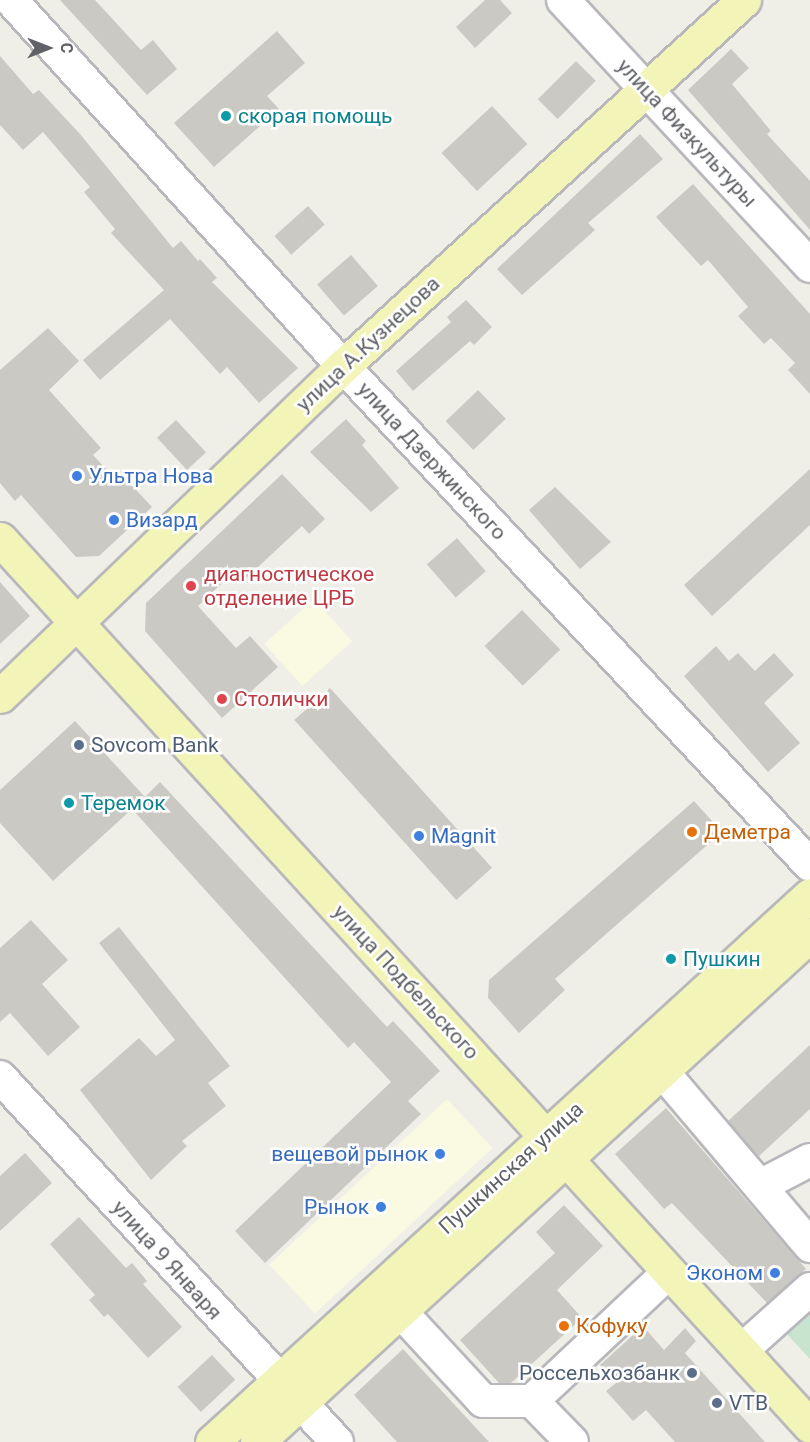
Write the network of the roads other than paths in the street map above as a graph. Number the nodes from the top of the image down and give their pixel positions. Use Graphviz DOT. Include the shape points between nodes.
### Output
graph roads {
  1 [pos="11,0"];
  2 [pos="563,0"];
  3 [pos="744,0"];
  4 [pos="647,89"];
  5 [pos="810,266"];
  6 [pos="343,366"];
  7 [pos="0,539"];
  8 [pos="77,624"];
  9 [pos="0,696"];
  10 [pos="810,865"];
  11 [pos="810,895"];
  12 [pos="810,935"];
  13 [pos="661,1070"];
  14 [pos="0,1077"];
  15 [pos="556,1147"];
  16 [pos="810,1160"];
  17 [pos="762,1185"];
  18 [pos="810,1246"];
  19 [pos="669,1272"];
  20 [pos="810,1289"];
  21 [pos="400,1311"];
  22 [pos="741,1351"];
  23 [pos="288,1393"];
  24 [pos="532,1401"];
  25 [pos="810,1426"];
  26 [pos="212,1442"];
  27 [pos="257,1442"];
  28 [pos="337,1442"];
  29 [pos="572,1442"];
  1 -- 6 [label="street, улица Дзержинского"];
  2 -- 4 [label="street, улица Физкультуры"];
  3 -- 4 [label="main road, улица А.Кузнецова"];
  4 -- 5 [label="street, улица Физкультуры"];
  4 -- 6 [label="main road, улица А.Кузнецова"];
  6 -- 8 [label="main road, улица А.Кузнецова"];
  6 -- 10 [label="street, улица Дзержинского"];
  7 -- 8 [label="main road, улица Подбельского"];
  8 -- 9 [label="main road, улица А.Кузнецова"];
  8 -- 15 [label="main road, улица Подбельского"];
  11 -- 15 [label="main road, Пушкинская улица"];
  12 -- 13 [label="main road, Пушкинская улица"];
  13 -- 15 [label="main road, Пушкинская улица"];
  13 -- 17 [label="street"];
  14 -- 23 [label="street, улица 9 Января"];
  15 -- 19 [label="main road, улица Подбельского"];
  15 -- 21 [label="main road, Пушкинская улица"];
  15 -- 23 [label="main road, Пушкинская улица"];
  16 -- 17 [label="street"];
  17 -- 18 [label="street"];
  19 -- 22 [label="main road, улица Подбельского"];
  19 -- 24 [label="street"];
  20 -- 22 [label="street"];
  21 -- 23 [label="main road, Пушкинская улица"];
  21 -- 24 [label="street" via="483,1401"];
  22 -- 25 [label="main road, улица Подбельского"];
  23 -- 26 [label="main road, Пушкинская улица"];
  23 -- 27 [label="main road, Пушкинская улица"];
  23 -- 28 [label="street, улица 9 Января"];
  24 -- 29 [label="street"];
}
